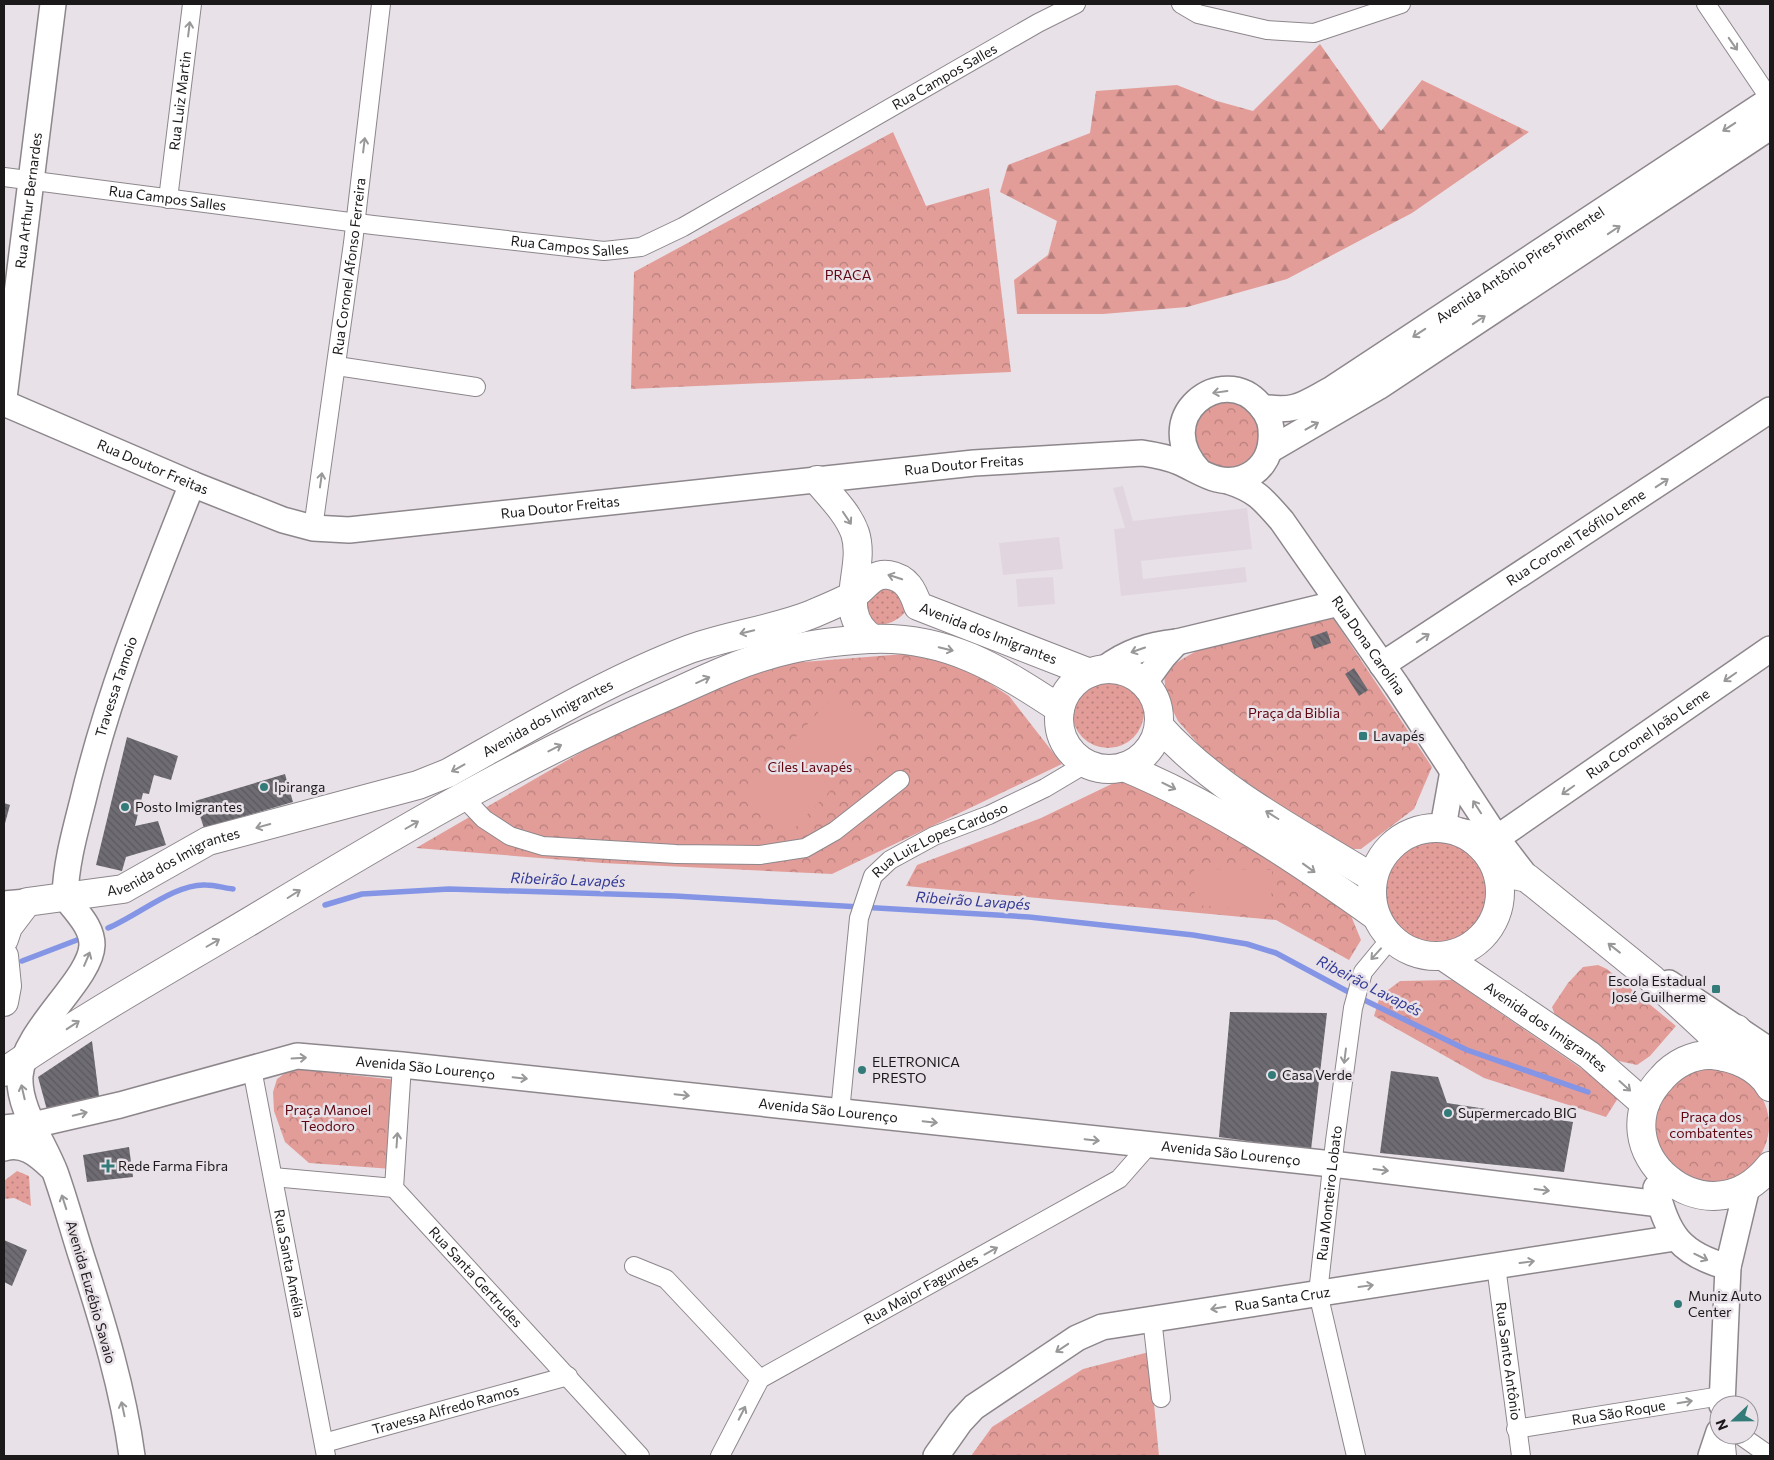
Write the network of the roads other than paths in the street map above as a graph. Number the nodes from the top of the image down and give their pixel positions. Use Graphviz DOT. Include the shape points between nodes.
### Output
graph roads {
  1 [pos="53,4"];
  2 [pos="192,4"];
  3 [pos="381,4"];
  4 [pos="1076,4"];
  5 [pos="1181,4"];
  6 [pos="1401,4"];
  7 [pos="1706,4"];
  8 [pos="1770,99"];
  9 [pos="1770,127"];
  10 [pos="4,177"];
  11 [pos="30,181"];
  12 [pos="168,199"];
  13 [pos="355,222"];
  14 [pos="337,366"];
  15 [pos="476,387"];
  16 [pos="4,398"];
  17 [pos="4,403"];
  18 [pos="1262,407"];
  19 [pos="1770,410"];
  20 [pos="1183,422"];
  21 [pos="1142,453"];
  22 [pos="1266,457"];
  23 [pos="1200,472"];
  24 [pos="817,480"];
  25 [pos="1228,481"];
  26 [pos="192,484"];
  27 [pos="1282,521"];
  28 [pos="313,528"];
  29 [pos="854,596"];
  30 [pos="1339,602"];
  31 [pos="918,606"];
  32 [pos="882,639"];
  33 [pos="1177,642"];
  34 [pos="1770,649"];
  35 [pos="1382,665"];
  36 [pos="1097,671"];
  37 [pos="1144,683"];
  38 [pos="1060,709"];
  39 [pos="1159,726"];
  40 [pos="1086,763"];
  41 [pos="1124,767"];
  42 [pos="1453,771"];
  43 [pos="900,780"];
  44 [pos="462,796"];
  45 [pos="1451,829"];
  46 [pos="1497,854"];
  47 [pos="1373,878"];
  48 [pos="65,896"];
  49 [pos="15,903"];
  50 [pos="1384,927"];
  51 [pos="4,939"];
  52 [pos="4,956"];
  53 [pos="1443,956"];
  54 [pos="1652,979"];
  55 [pos="4,1002"];
  56 [pos="1737,1029"];
  57 [pos="1770,1051"];
  58 [pos="1724,1057"];
  59 [pos="402,1065"];
  60 [pos="14,1066"];
  61 [pos="252,1069"];
  62 [pos="1770,1085"];
  63 [pos="1645,1104"];
  64 [pos="840,1112"];
  65 [pos="43,1123"];
  66 [pos="4,1128"];
  67 [pos="1148,1146"];
  68 [pos="4,1148"];
  69 [pos="1648,1156"];
  70 [pos="1332,1164"];
  71 [pos="52,1165"];
  72 [pos="273,1177"];
  73 [pos="1761,1180"];
  74 [pos="394,1188"];
  75 [pos="1660,1204"];
  76 [pos="1674,1238"];
  77 [pos="634,1266"];
  78 [pos="1496,1266"];
  79 [pos="1728,1267"];
  80 [pos="1318,1293"];
  81 [pos="1152,1318"];
  82 [pos="568,1376"];
  83 [pos="760,1379"];
  84 [pos="1721,1395"];
  85 [pos="1161,1398"];
  86 [pos="1709,1402"];
  87 [pos="1516,1429"];
  88 [pos="1754,1445"];
  89 [pos="325,1450"];
  90 [pos="132,1456"];
  91 [pos="640,1456"];
  92 [pos="720,1456"];
  93 [pos="936,1456"];
  94 [pos="1356,1456"];
  95 [pos="1521,1456"];
  96 [pos="1770,1456"];
  1 -- 11 [label="street, Rua Arthur Bernardes"];
  12 -- 2 [label="street, Rua Luiz Martin, one-way"];
  13 -- 3 [label="street, Rua Coronel Afonso Ferreira, one-way"];
  4 -- 13 [label="street, Rua Campos Salles" via="683,227 641,247 604,251"];
  5 -- 6 [label="street" via="1198,14 1266,30 1314,33"];
  7 -- 8 [label="street, one-way"];
  8 -- 18 [label="street, Avenida Antônio Pires Pimentel, one-way" via="1332,389 1296,408"];
  22 -- 9 [label="street, Avenida Antônio Pires Pimentel, one-way" via="1378,387"];
  10 -- 11 [label="street, Rua Campos Salles"];
  11 -- 12 [label="street, Rua Campos Salles"];
  11 -- 16 [label="street, Rua Arthur Bernardes"];
  12 -- 13 [label="street, Rua Campos Salles"];
  13 -- 14 [label="street, Rua Coronel Afonso Ferreira"];
  14 -- 15 [label="street"];
  28 -- 14 [label="street, Rua Coronel Afonso Ferreira, one-way"];
  17 -- 26 [label="street, Rua Doutor Freitas"];
  18 -- 20 [label="street, one-way" via="1241,391 1219,390 1204,395 1190,407"];
  18 -- 22 [label="street" via="1272,427"];
  35 -- 19 [label="street, Rua Coronel Teófilo Leme, one-way"];
  20 -- 21 [label="street, Rua Doutor Freitas" via="1162,446"];
  20 -- 23 [label="street" via="1183,446 1189,461"];
  21 -- 23 [label="street, Rua Doutor Freitas" via="1164,457"];
  21 -- 24 [label="street, Rua Doutor Freitas" via="974,463"];
  22 -- 25 [label="street, Avenida Antônio Pires Pimentel" via="1244,478"];
  22 -- 27 [label="street, Rua Dona Carolina" via="1266,483"];
  23 -- 25 [label="street"];
  24 -- 28 [label="street, Rua Doutor Freitas" via="349,530"];
  24 -- 29 [label="main road, one-way" via="848,518 855,533 858,549"];
  25 -- 27 [label="street, Rua Dona Carolina" via="1248,487"];
  26 -- 28 [label="street, Rua Doutor Freitas" via="283,520"];
  26 -- 48 [label="street, Travessa Tamoio" via="123,660 96,745 66,871"];
  27 -- 30 [label="street, Rua Dona Carolina"];
  31 -- 29 [label="main road, Avenida dos Imigrantes, one-way" via="913,591 903,580 888,574 863,584"];
  29 -- 32 [label="main road" via="852,609 862,632"];
  29 -- 48 [label="main road, Avenida dos Imigrantes, one-way" via="809,615 689,650 629,675 448,773 425,782 208,841 123,889"];
  30 -- 33 [label="street"];
  30 -- 35 [label="street, Rua Dona Carolina"];
  31 -- 32 [label="main road" via="915,621 906,633"];
  31 -- 36 [label="main road, Avenida dos Imigrantes"];
  32 -- 38 [label="main road, Avenida dos Imigrantes, one-way" via="925,644 966,654 997,668"];
  44 -- 32 [label="main road, Avenida dos Imigrantes, one-way" via="607,722 770,654 839,642"];
  33 -- 36 [label="street, one-way" via="1133,651"];
  33 -- 37 [label="street"];
  34 -- 46 [label="street, Rua Coronel João Leme, one-way" via="1526,820"];
  35 -- 42 [label="street, Rua Dona Carolina"];
  36 -- 37 [label="main road, Avenida dos Imigrantes" via="1126,672"];
  36 -- 38 [label="main road" via="1076,681"];
  37 -- 39 [label="main road" via="1154,696"];
  38 -- 40 [label="main road" via="1064,740"];
  39 -- 41 [label="main road" via="1148,750"];
  47 -- 39 [label="main road, one-way" via="1208,772"];
  40 -- 41 [label="main road, Avenida dos Imigrantes" via="1098,768"];
  40 -- 64 [label="street, Rua Luiz Lopes Cardoso" via="989,815 934,836 890,860 874,876 859,918"];
  41 -- 50 [label="main road, Avenida dos Imigrantes, one-way" via="1196,800 1298,860"];
  42 -- 45 [label="street"];
  46 -- 42 [label="street, Rua Dona Carolina, one-way"];
  43 -- 44 [label="street" via="835,831 805,848 760,855 543,846 510,836 484,819"];
  60 -- 44 [label="main road, Avenida dos Imigrantes, one-way" via="76,1023"];
  45 -- 46 [label="main road"];
  45 -- 47 [label="main road" via="1424,828 1406,834 1391,845"];
  46 -- 53 [label="main road, Avenida dos Imigrantes" via="1500,904 1494,920 1474,945 1459,953"];
  54 -- 46 [label="main road, one-way"];
  47 -- 50 [label="main road" via="1372,897"];
  48 -- 49 [label="main road, Avenida dos Imigrantes"];
  60 -- 48 [label="street, one-way" via="82,971 90,953 92,945 85,921"];
  49 -- 51 [label="main road, Avenida dos Imigrantes"];
  50 -- 53 [label="main road, Avenida dos Imigrantes" via="1415,953"];
  50 -- 70 [label="street, Rua Monteiro Lobato, one-way" via="1363,972 1353,1008"];
  52 -- 55 [label="main road" via="7,986"];
  53 -- 63 [label="main road, Avenida dos Imigrantes, one-way" via="1589,1055"];
  54 -- 56 [label="street" via="1670,983"];
  54 -- 58 [label="main road" via="1708,1031"];
  56 -- 57 [label="street"];
  56 -- 62 [label="main road"];
  58 -- 62 [label="main road" via="1753,1068"];
  58 -- 63 [label="main road" via="1710,1055 1689,1059 1670,1069 1654,1086"];
  61 -- 59 [label="street, Avenida São Lourenço, one-way" via="297,1056"];
  59 -- 64 [label="street, Avenida São Lourenço, one-way"];
  74 -- 59 [label="street, one-way"];
  65 -- 60 [label="street, Avenida Euzébio Savaio, one-way" via="21,1092 20,1077"];
  65 -- 61 [label="street, Avenida São Lourenço, one-way"];
  61 -- 72 [label="street, Rua Santa Amélia"];
  63 -- 69 [label="main road" via="1642,1130"];
  64 -- 67 [label="street, Avenida São Lourenço, one-way"];
  65 -- 66 [label="street, Avenida São Lourenço"];
  65 -- 71 [label="street, Avenida Euzébio Savaio"];
  67 -- 70 [label="street, Avenida São Lourenço"];
  83 -- 67 [label="street, Rua Major Fagundes, one-way" via="1119,1179"];
  68 -- 71 [label="street" via="15,1146 32,1151"];
  69 -- 73 [label="main road" via="1660,1174 1676,1187 1696,1195 1716,1197 1737,1192"];
  69 -- 75 [label="street"];
  70 -- 75 [label="street, Avenida São Lourenço, one-way"];
  70 -- 80 [label="street, Rua Monteiro Lobato"];
  90 -- 71 [label="street, Avenida Euzébio Savaio, one-way" via="106,1333"];
  72 -- 74 [label="street"];
  72 -- 89 [label="street, Rua Santa Amélia"];
  73 -- 79 [label="street"];
  74 -- 82 [label="street, Rua Santa Gertrudes"];
  75 -- 76 [label="street"];
  78 -- 76 [label="street, Rua Santa Cruz, one-way"];
  76 -- 79 [label="street, one-way" via="1694,1254"];
  77 -- 83 [label="street" via="666,1279"];
  80 -- 78 [label="street, Rua Santa Cruz, one-way"];
  78 -- 87 [label="street, Rua Santo Antônio"];
  79 -- 84 [label="street"];
  80 -- 81 [label="street, Rua Santa Cruz, one-way"];
  80 -- 94 [label="street, Rua Monteiro Lobato"];
  81 -- 85 [label="street"];
  81 -- 93 [label="street, Rua Santa Cruz, one-way" via="1102,1327 1077,1338 974,1407"];
  82 -- 89 [label="street, Travessa Alfredo Ramos"];
  82 -- 91 [label="street, Rua Santa Gertrudes"];
  92 -- 83 [label="street, one-way"];
  87 -- 86 [label="street, Rua São Roque, one-way"];
  87 -- 95 [label="street, Rua Santo Antônio"];
  88 -- 96 [label="street"];
}
